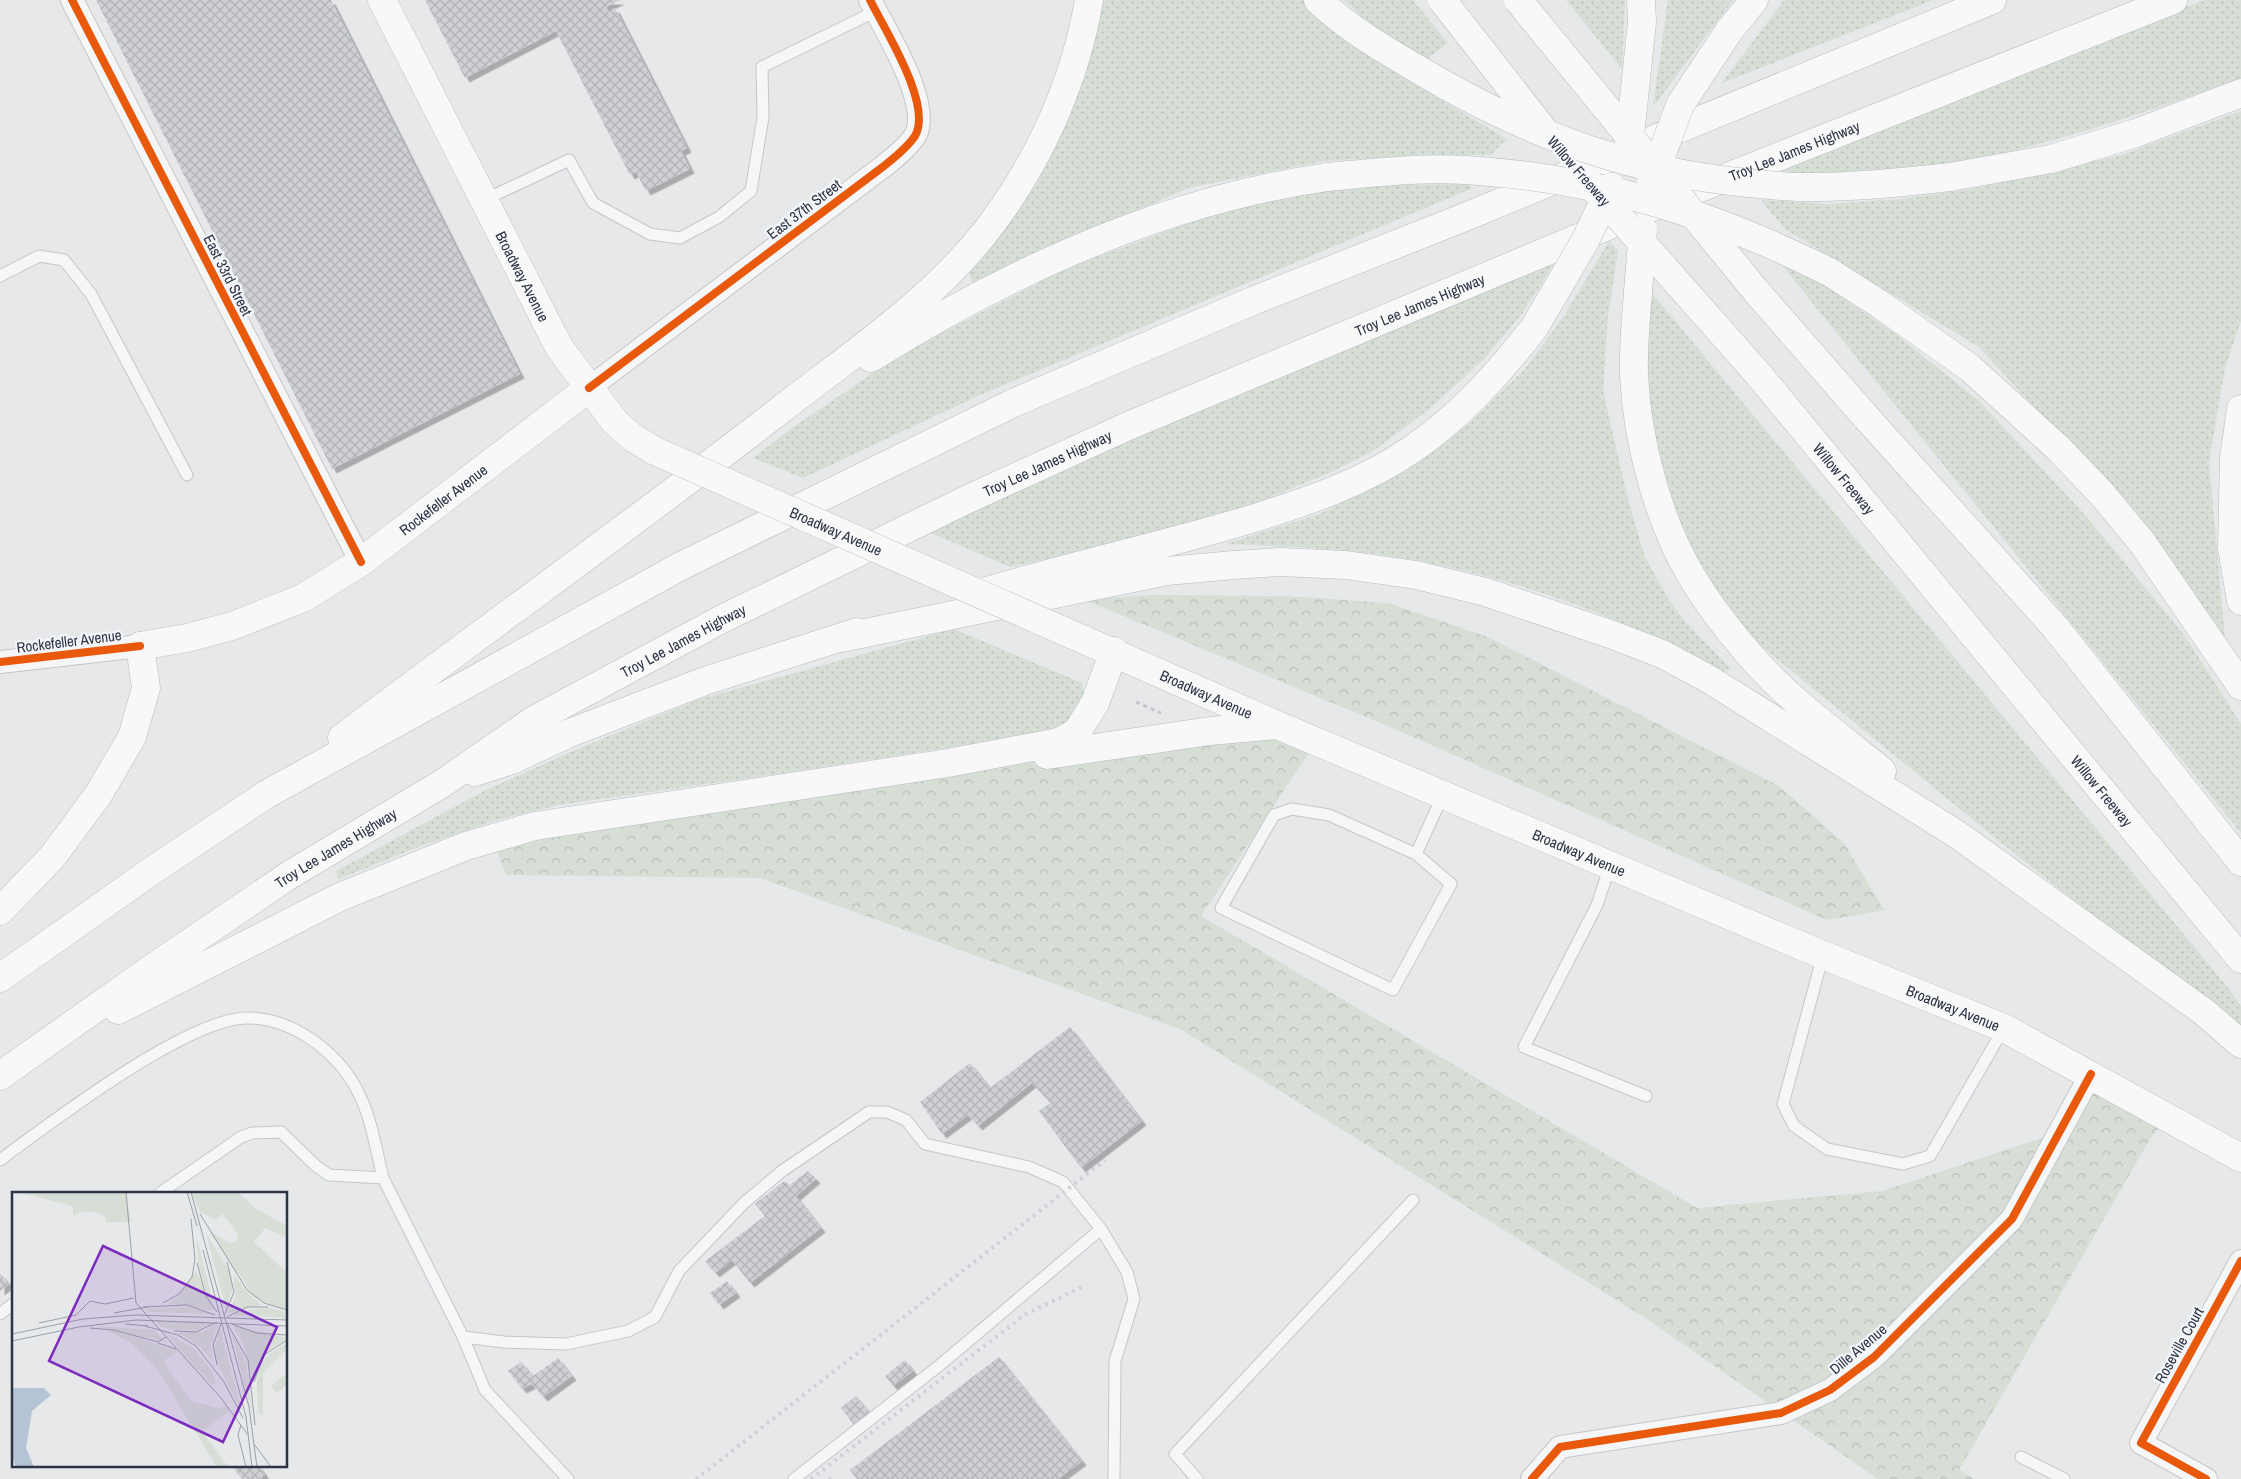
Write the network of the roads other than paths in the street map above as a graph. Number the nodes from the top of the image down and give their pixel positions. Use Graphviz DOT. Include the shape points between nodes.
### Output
graph roads {
  1 [pos="72,0"];
  2 [pos="382,0"];
  3 [pos="1088,0"];
  4 [pos="1318,0"];
  5 [pos="1442,0"];
  6 [pos="1518,0"];
  7 [pos="1754,0"];
  8 [pos="1992,0"];
  9 [pos="2173,0"];
  10 [pos="873,6"];
  11 [pos="1642,11"];
  12 [pos="2241,93"];
  13 [pos="484,200"];
  14 [pos="0,276"];
  15 [pos="589,388"];
  16 [pos="2241,409"];
  17 [pos="743,439"];
  18 [pos="187,475"];
  19 [pos="360,562"];
  20 [pos="2241,601"];
  21 [pos="841,638"];
  22 [pos="140,646"];
  23 [pos="1114,651"];
  24 [pos="2,658"];
  25 [pos="2241,686"];
  26 [pos="1277,725"];
  27 [pos="948,763"];
  28 [pos="443,783"];
  29 [pos="268,794"];
  30 [pos="1443,795"];
  31 [pos="1958,835"];
  32 [pos="1416,854"];
  33 [pos="2241,862"];
  34 [pos="1610,866"];
  35 [pos="0,911"];
  36 [pos="1823,955"];
  37 [pos="2241,959"];
  38 [pos="0,978"];
  39 [pos="2004,1028"];
  40 [pos="2241,1044"];
  41 [pos="7,1072"];
  42 [pos="2091,1074"];
  43 [pos="1646,1096"];
  44 [pos="2241,1158"];
  45 [pos="0,1160"];
  46 [pos="383,1178"];
  47 [pos="161,1192"];
  48 [pos="1412,1200"];
  49 [pos="1101,1229"];
  50 [pos="2241,1261"];
  51 [pos="12,1305"];
  52 [pos="0,1314"];
  53 [pos="463,1337"];
  54 [pos="2021,1457"];
  55 [pos="568,1479"];
  56 [pos="794,1479"];
  57 [pos="1114,1479"];
  58 [pos="1197,1479"];
  59 [pos="1532,1479"];
  60 [pos="2064,1479"];
  61 [pos="2206,1479"];
  1 -- 19 [label="street, East 33rd Street"];
  2 -- 13 [label="main road, Broadway Avenue"];
  3 -- 17 [label="main road" via="1069,80 1048,128 1030,164 986,231 951,270 900,317"];
  4 -- 12 [label="main road, bridge" via="1337,18 1445,85 1505,116 1579,148 1698,177 1796,187 1864,186 1950,178 2051,159 2136,133"];
  5 -- 37 [label="main road, Willow Freeway, bridge" via="1565,156 1759,375"];
  6 -- 33 [label="main road, bridge" via="1756,291 2055,627"];
  7 -- 31 [label="main road, bridge" via="1729,31 1680,105 1650,187 1641,248 1634,373 1644,455 1675,542 1691,576 1756,662 1790,696"];
  8 -- 29 [label="main road" via="1255,300 1013,403 681,566"];
  9 -- 28 [label="main road, Troy Lee James Highway" via="1672,199 1128,426 968,499 722,619 534,720"];
  10 -- 13 [label="lane" via="762,67 763,117 751,191 719,217 680,238 650,234 593,203 569,160"];
  10 -- 15 [label="street, East 37th Street" via="914,89 919,117 916,135 884,166"];
  11 -- 21 [label="main road, bridge" via="1628,153 1585,241 1534,328 1481,392 1451,419 1411,450 1366,476 1313,500 1194,537 1035,576"];
  13 -- 15 [label="main road, Broadway Avenue" via="559,348"];
  14 -- 18 [label="lane" via="39,256 64,260 91,294"];
  15 -- 19 [label="main road, Rockefeller Avenue"];
  15 -- 23 [label="main road, Broadway Avenue, bridge" via="632,438 654,451"];
  16 -- 20 [label="main road" via="2234,458 2232,548"];
  17 -- 25 [label="main road, bridge" via="891,346 985,293 1058,257 1183,208 1244,191 1328,176 1405,170 1463,170 1534,176 1596,186 1684,210 1773,244 1831,273 1881,304 1970,368 2058,448 2101,493 2141,541"];
  17 -- 29 [label="main road"];
  19 -- 22 [label="main road, Rockefeller Avenue" via="303,598 232,626"];
  21 -- 28 [label="main road" via="705,681 568,734 512,760"];
  21 -- 31 [label="main road" via="1167,571 1280,562 1346,565 1416,575 1485,592 1662,654 1768,714"];
  22 -- 24 [label="street, Rockefeller Avenue"];
  22 -- 35 [label="main road" via="146,688 132,737 98,795 53,856"];
  23 -- 26 [label="main road, Broadway Avenue"];
  23 -- 27 [label="main road" via="1095,703 1077,732 1059,742"];
  26 -- 27 [label="main road" via="1201,732 1063,753"];
  26 -- 30 [label="main road, Broadway Avenue"];
  27 -- 41 [label="main road" via="604,814 535,826 466,846 340,897 198,968"];
  28 -- 41 [label="main road, Troy Lee James Highway" via="290,874"];
  29 -- 38 [label="main road"];
  30 -- 32 [label="lane"];
  30 -- 34 [label="main road, Broadway Avenue"];
  31 -- 40 [label="main road" via="2204,1012"];
  32 -- 32 [label="lane" via="1451,884 1393,990 1221,908 1274,815 1292,809 1328,815"];
  34 -- 36 [label="main road, Broadway Avenue"];
  34 -- 43 [label="lane" via="1597,905 1524,1046"];
  36 -- 39 [label="main road, Broadway Avenue"];
  36 -- 39 [label="lane" via="1783,1104 1794,1126 1827,1149 1903,1164 1930,1156"];
  39 -- 42 [label="main road, Broadway Avenue"];
  42 -- 44 [label="main road, Broadway Avenue"];
  42 -- 59 [label="street, Dille Avenue" via="2012,1219 1874,1357 1830,1390 1781,1413 1560,1447"];
  45 -- 46 [label="lane" via="58,1118 184,1038 224,1022 248,1018 283,1024 300,1032 346,1072 359,1093 369,1120"];
  46 -- 47 [label="lane" via="329,1175 282,1132 252,1133 241,1137"];
  46 -- 53 [label="lane"];
  48 -- 58 [label="lane" via="1175,1454"];
  49 -- 53 [label="lane" via="1063,1182 1029,1167 925,1144 906,1120 887,1112 869,1112 782,1171 744,1203 679,1271 655,1317 628,1331 566,1344"];
  49 -- 56 [label="lane" via="940,1366"];
  49 -- 57 [label="lane" via="1127,1272 1134,1300 1115,1361"];
  50 -- 61 [label="street, Roseville Court" via="2141,1443"];
  51 -- 52 [label="lane"];
  53 -- 55 [label="lane" via="485,1390"];
  54 -- 60 [label="lane"];
}
